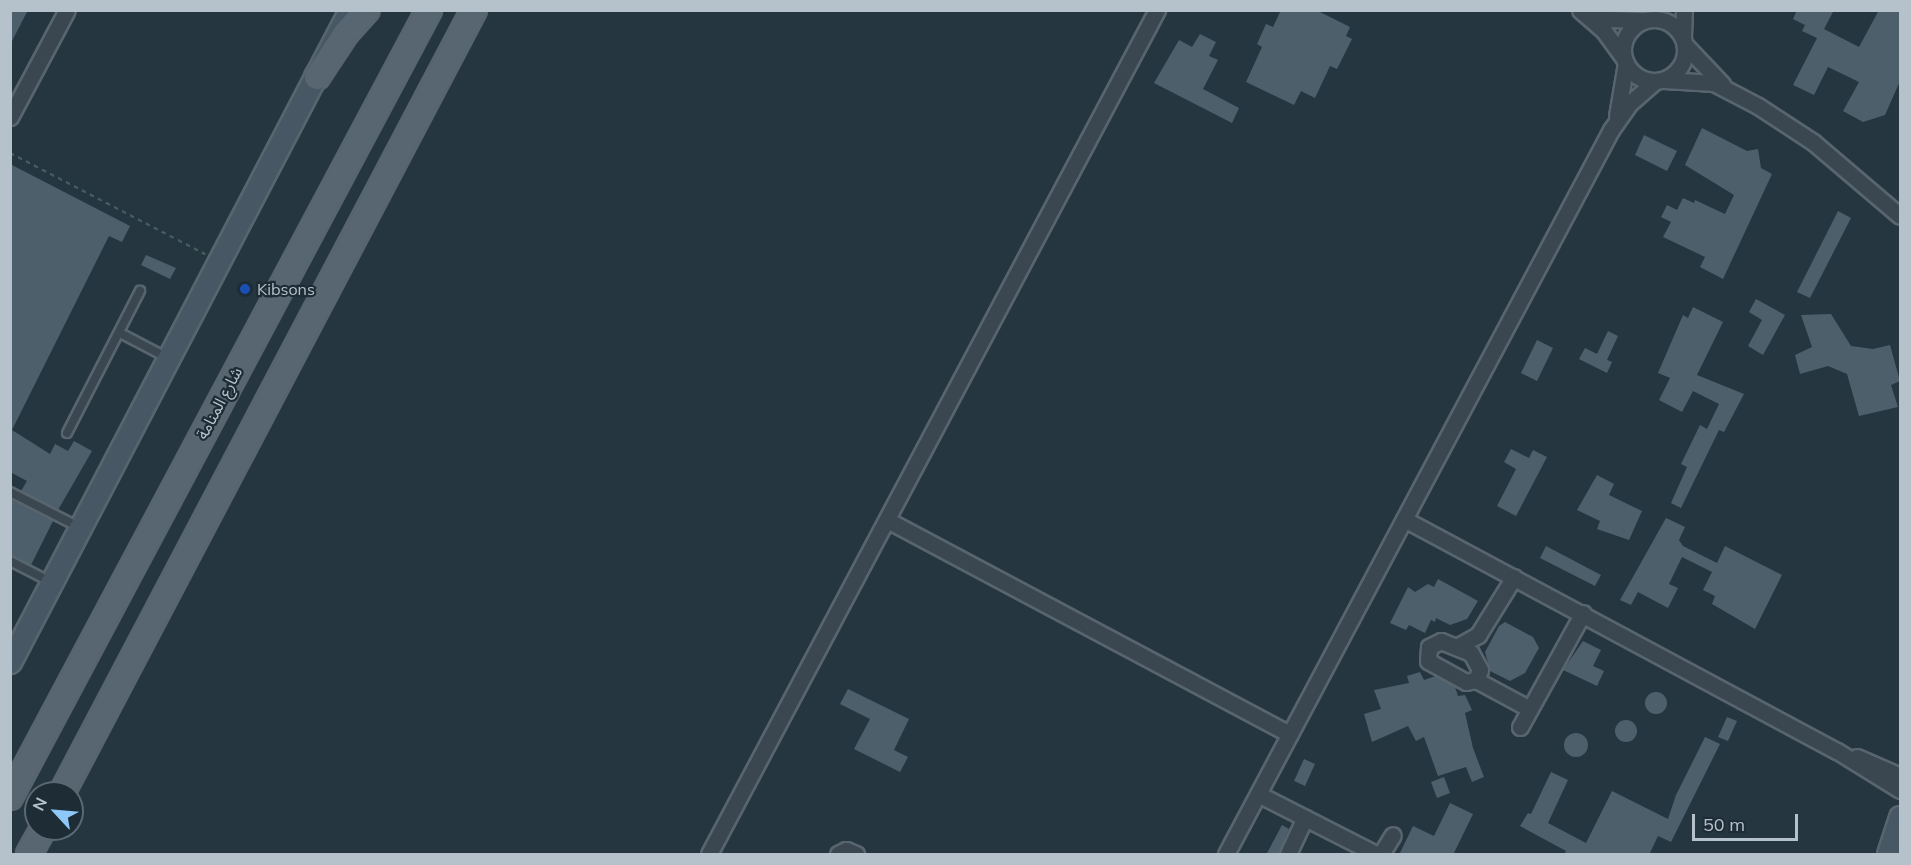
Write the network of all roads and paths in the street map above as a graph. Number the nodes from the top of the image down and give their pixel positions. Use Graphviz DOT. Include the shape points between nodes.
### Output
graph roads {
  1 [pos="67,10"];
  2 [pos="350,10"];
  3 [pos="367,10"];
  4 [pos="429,10"];
  5 [pos="474,10"];
  6 [pos="1157,10"];
  7 [pos="1581,10"];
  8 [pos="1684,10"];
  9 [pos="1654,16"];
  10 [pos="1684,41"];
  11 [pos="1625,61"];
  12 [pos="317,76"];
  13 [pos="1660,81"];
  14 [pos="1729,89"];
  15 [pos="10,117"];
  16 [pos="1611,130"];
  17 [pos="10,153"];
  18 [pos="1900,216"];
  19 [pos="220,262"];
  20 [pos="140,291"];
  21 [pos="120,333"];
  22 [pos="170,359"];
  23 [pos="67,433"];
  24 [pos="10,492"];
  25 [pos="1404,519"];
  26 [pos="887,520"];
  27 [pos="81,528"];
  28 [pos="10,561"];
  29 [pos="1514,577"];
  30 [pos="52,583"];
  31 [pos="1583,613"];
  32 [pos="1460,645"];
  33 [pos="10,662"];
  34 [pos="1476,680"];
  35 [pos="1530,709"];
  36 [pos="1520,727"];
  37 [pos="1290,734"];
  38 [pos="1837,751"];
  39 [pos="1900,776"];
  40 [pos="68,781"];
  41 [pos="1900,790"];
  42 [pos="1258,794"];
  43 [pos="10,796"];
  44 [pos="1900,817"];
  45 [pos="1305,818"];
  46 [pos="1393,835"];
  47 [pos="37,841"];
  48 [pos="29,855"];
  49 [pos="709,855"];
  50 [pos="838,855"];
  51 [pos="856,855"];
  52 [pos="1226,855"];
  53 [pos="1288,855"];
  54 [pos="1376,855"];
  55 [pos="1381,855"];
  56 [pos="1888,855"];
  1 -- 15 [label="street"];
  2 -- 12 [label="street"];
  3 -- 12 [label="main road"];
  4 -- 43 [label="main road, شارع المنامة"];
  5 -- 40 [label="main road"];
  6 -- 26 [label="street"];
  7 -- 9 [label="street" via="1611,19"];
  7 -- 11 [label="street" via="1604,31"];
  8 -- 10 [label="street"];
  9 -- 10 [label="street" via="1670,23"];
  9 -- 11 [label="street" via="1630,30 1623,50"];
  10 -- 13 [label="street" via="1681,66"];
  10 -- 14 [label="street"];
  11 -- 13 [label="street" via="1633,73"];
  11 -- 16 [label="street" via="1622,97"];
  12 -- 19 [label="street"];
  13 -- 14 [label="street" via="1698,80"];
  13 -- 16 [label="street" via="1630,103"];
  14 -- 18 [label="street" via="1813,142"];
  16 -- 25 [label="street"];
  17 -- 19 [label="path"];
  19 -- 22 [label="street"];
  20 -- 21 [label="lane"];
  21 -- 22 [label="lane"];
  21 -- 23 [label="lane"];
  22 -- 27 [label="street"];
  24 -- 27 [label="lane"];
  25 -- 29 [label="street"];
  25 -- 37 [label="street"];
  26 -- 37 [label="street"];
  26 -- 49 [label="street"];
  27 -- 30 [label="street"];
  28 -- 30 [label="lane"];
  29 -- 31 [label="street"];
  29 -- 32 [label="street" via="1478,635"];
  30 -- 33 [label="street"];
  31 -- 35 [label="street"];
  31 -- 38 [label="street"];
  32 -- 34 [label="street" via="1471,652 1479,665"];
  32 -- 34 [label="street" via="1432,643 1426,652 1428,661 1466,682"];
  34 -- 35 [label="street"];
  35 -- 36 [label="street"];
  37 -- 42 [label="street"];
  38 -- 39 [label="street"];
  38 -- 41 [label="street"];
  42 -- 45 [label="street"];
  42 -- 52 [label="street"];
  44 -- 56 [label="street"];
  45 -- 53 [label="street"];
  45 -- 54 [label="street"];
  46 -- 55 [label="street"];
  47 -- 48 [label="main road"];
  50 -- 51 [label="street" via="846,850"];
}
